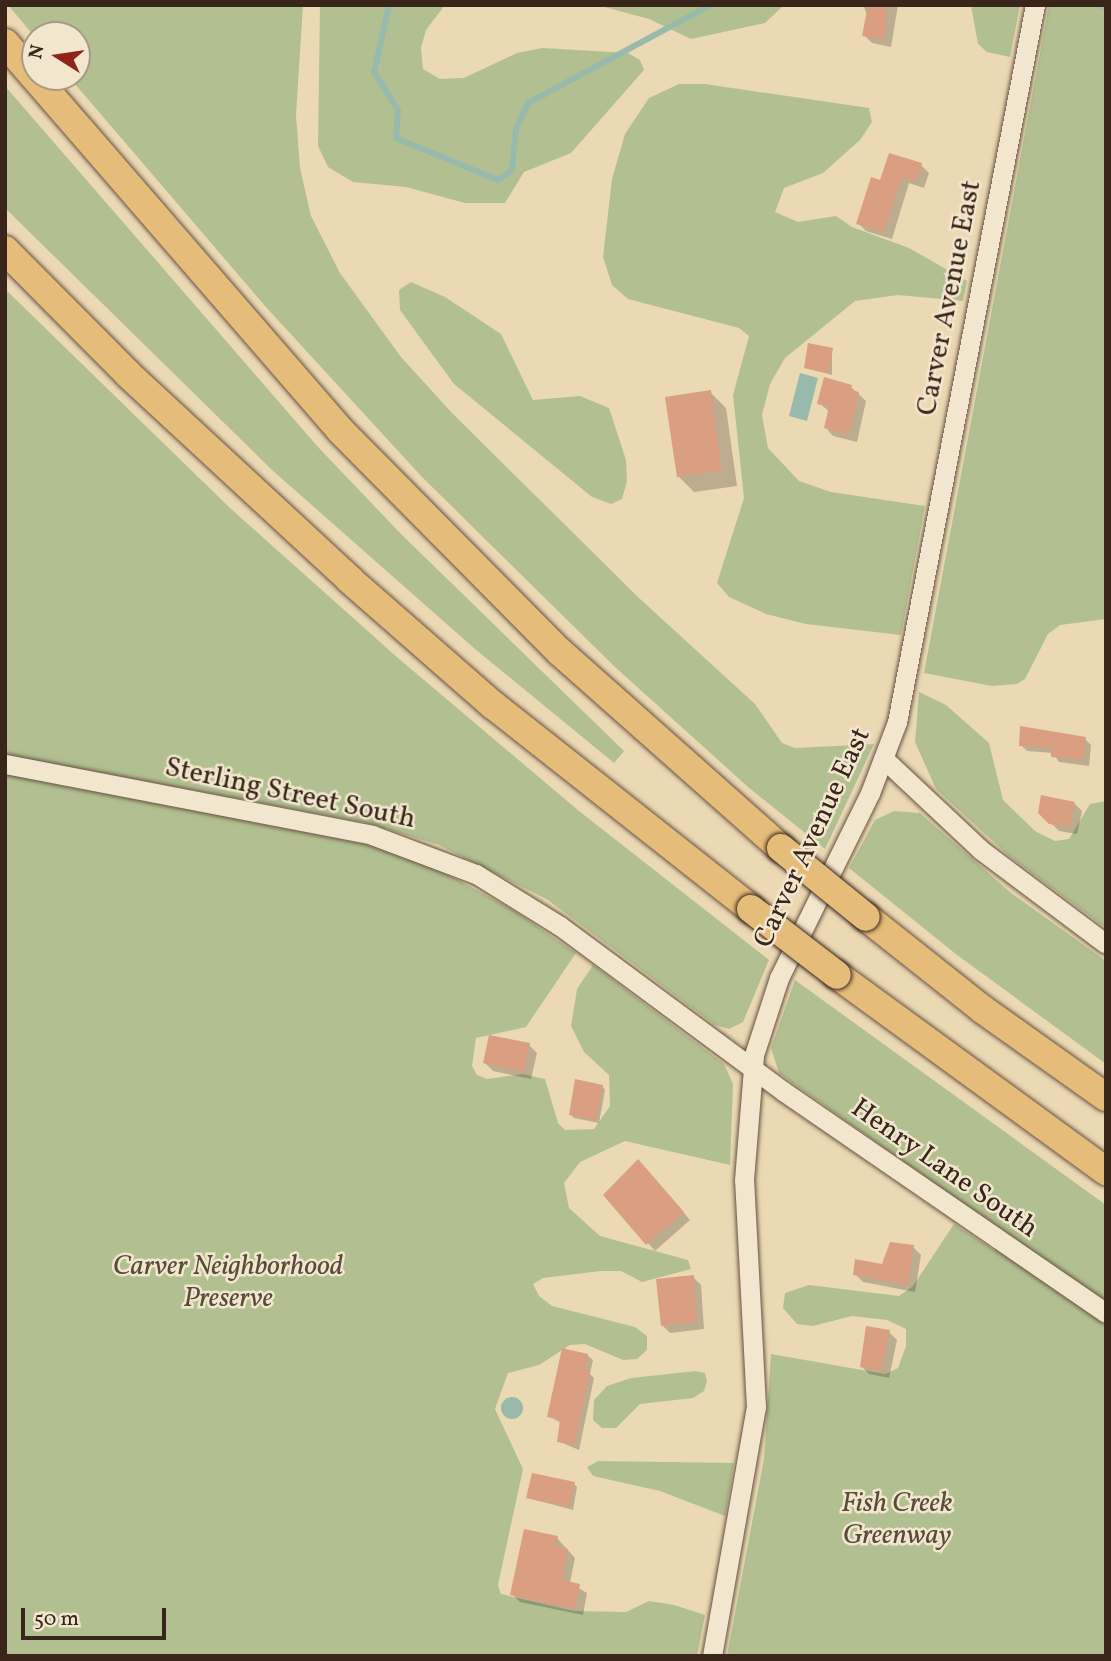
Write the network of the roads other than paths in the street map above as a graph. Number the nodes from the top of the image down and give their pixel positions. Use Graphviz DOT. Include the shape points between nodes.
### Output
graph roads {
  1 [pos="1035,5"];
  2 [pos="5,43"];
  3 [pos="5,250"];
  4 [pos="884,760"];
  5 [pos="5,764"];
  6 [pos="1106,944"];
  7 [pos="751,1068"];
  8 [pos="1106,1097"];
  9 [pos="1106,1171"];
  10 [pos="1106,1313"];
  11 [pos="712,1656"];
  1 -- 4 [label="street, Carver Avenue East" via="911,662"];
  2 -- 8 [label="highway, bridge" via="281,365 560,652 781,848 982,1009"];
  3 -- 9 [label="highway, bridge" via="129,375 493,705 837,975"];
  4 -- 6 [label="street" via="981,850"];
  4 -- 7 [label="street, Carver Avenue East" via="774,989"];
  5 -- 7 [label="street, Sterling Street South" via="362,833 432,854 530,905"];
  7 -- 10 [label="street, Henry Lane South"];
  7 -- 11 [label="street, Carver Avenue East" via="744,1180 756,1407"];
}
